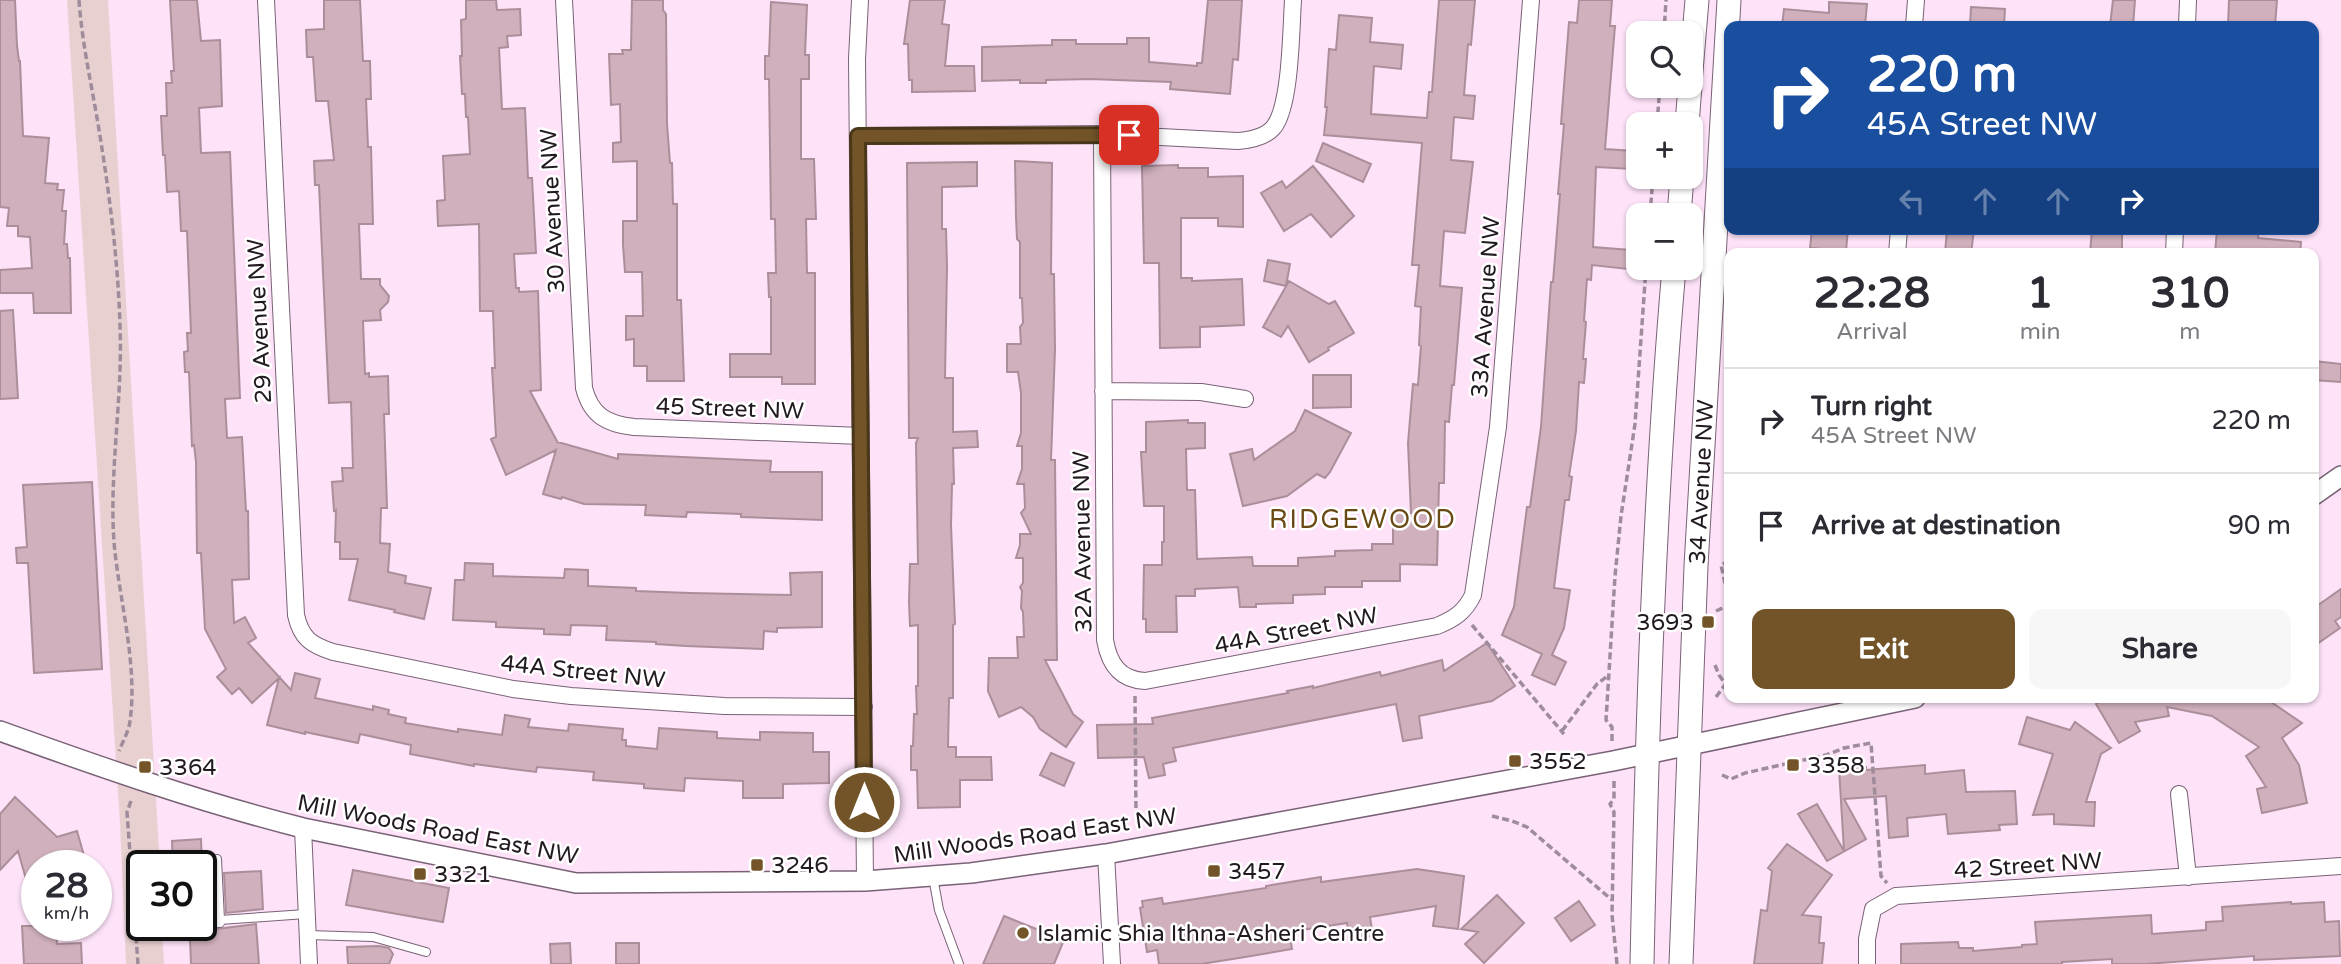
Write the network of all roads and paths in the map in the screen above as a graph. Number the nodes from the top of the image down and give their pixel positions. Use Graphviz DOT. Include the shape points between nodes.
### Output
graph roads {
  1 [pos="79,0"];
  2 [pos="266,0"];
  3 [pos="564,0"];
  4 [pos="860,0"];
  5 [pos="1293,0"];
  6 [pos="1531,0"];
  7 [pos="1667,0"];
  8 [pos="1697,0"];
  9 [pos="1729,0"];
  10 [pos="1916,0"];
  11 [pos="2189,0"];
  12 [pos="1665,21"];
  13 [pos="1695,21"];
  14 [pos="1728,21"];
  15 [pos="1914,21"];
  16 [pos="2187,21"];
  17 [pos="1724,77"];
  18 [pos="1102,134"];
  19 [pos="858,136"];
  20 [pos="1645,280"];
  21 [pos="1673,280"];
  22 [pos="1103,391"];
  23 [pos="1245,399"];
  24 [pos="599,416"];
  25 [pos="861,436"];
  26 [pos="2341,476"];
  27 [pos="2319,491"];
  28 [pos="1724,564"];
  29 [pos="1724,579"];
  30 [pos="1724,606"];
  31 [pos="1462,612"];
  32 [pos="1716,624"];
  33 [pos="305,637"];
  34 [pos="1716,666"];
  35 [pos="1609,675"];
  36 [pos="1135,680"];
  37 [pos="1724,681"];
  38 [pos="1724,690"];
  39 [pos="1716,697"];
  40 [pos="1891,703"];
  41 [pos="863,707"];
  42 [pos="1612,727"];
  43 [pos="0,731"];
  44 [pos="1688,745"];
  45 [pos="119,751"];
  46 [pos="1647,754"];
  47 [pos="1722,775"];
  48 [pos="2179,794"];
  49 [pos="1614,799"];
  50 [pos="131,801"];
  51 [pos="1136,816"];
  52 [pos="1492,816"];
  53 [pos="303,828"];
  54 [pos="1106,855"];
  55 [pos="217,859"];
  56 [pos="2341,866"];
  57 [pos="933,876"];
  58 [pos="2188,877"];
  59 [pos="865,881"];
  60 [pos="1896,896"];
  61 [pos="1612,901"];
  62 [pos="306,914"];
  63 [pos="220,920"];
  64 [pos="217,923"];
  65 [pos="307,935"];
  66 [pos="426,952"];
  67 [pos="138,964"];
  68 [pos="309,964"];
  69 [pos="959,964"];
  70 [pos="1112,964"];
  71 [pos="1617,964"];
  72 [pos="1642,964"];
  73 [pos="1681,964"];
  74 [pos="1867,964"];
  1 -- 45 [label="path" via="102,147 120,327 114,539 131,711"];
  2 -- 33 [label="street, 29 Avenue NW" via="296,615"];
  3 -- 24 [label="street, 30 Avenue NW" via="584,387"];
  4 -- 19 [label="street"];
  5 -- 18 [label="street" via="1284,106 1272,129 1238,141"];
  6 -- 31 [label="street, 33A Avenue NW" via="1499,427 1473,596"];
  7 -- 12 [label="path"];
  8 -- 13 [label="main road"];
  9 -- 14 [label="main road, 34 Avenue NW"];
  10 -- 15 [label="street"];
  11 -- 16 [label="street"];
  17 -- 44 [label="main road, 34 Avenue NW"];
  18 -- 19 [label="street"];
  18 -- 22 [label="street, 32A Avenue NW"];
  19 -- 25 [label="street"];
  20 -- 35 [label="path"];
  21 -- 46 [label="main road, 34 Avenue NW"];
  22 -- 23 [label="street" via="1201,392"];
  22 -- 36 [label="street, 32A Avenue NW" via="1105,639 1110,662"];
  24 -- 25 [label="street, 45 Street NW" via="634,427"];
  25 -- 41 [label="street"];
  26 -- 27 [label="street"];
  28 -- 29 [label="path"];
  30 -- 32 [label="path" via="1716,610"];
  31 -- 35 [label="path" via="1563,732 1597,684"];
  31 -- 36 [label="street, 44A Street NW" via="1437,626 1155,680"];
  33 -- 41 [label="street, 44A Street NW" via="333,652 513,689 675,704"];
  34 -- 37 [label="path"];
  35 -- 42 [label="path" via="1606,720"];
  36 -- 51 [label="path"];
  38 -- 39 [label="path"];
  40 -- 44 [label="street, Mill Woods Road East NW"];
  41 -- 59 [label="street"];
  43 -- 53 [label="street, Mill Woods Road East NW" via="125,776"];
  44 -- 46 [label="street, Mill Woods Road East NW"];
  44 -- 73 [label="main road, 34 Avenue NW"];
  46 -- 54 [label="street, Mill Woods Road East NW"];
  46 -- 72 [label="main road, 34 Avenue NW"];
  47 -- 60 [label="path" via="1731,779 1871,743 1881,876"];
  48 -- 58 [label="street"];
  49 -- 61 [label="path" via="1609,804 1614,812"];
  50 -- 67 [label="path" via="127,812"];
  52 -- 61 [label="path" via="1527,827"];
  53 -- 59 [label="street, Mill Woods Road East NW" via="576,883"];
  53 -- 62 [label="street"];
  54 -- 57 [label="street, Mill Woods Road East NW"];
  54 -- 70 [label="street"];
  55 -- 63 [label="lane"];
  56 -- 58 [label="street, 42 Street NW"];
  57 -- 59 [label="street, Mill Woods Road East NW"];
  57 -- 69 [label="lane" via="939,910"];
  58 -- 60 [label="street, 42 Street NW"];
  60 -- 74 [label="street, 42 Street NW" via="1873,908"];
  61 -- 71 [label="path"];
  62 -- 63 [label="lane"];
  62 -- 65 [label="street"];
  63 -- 64 [label="lane"];
  65 -- 66 [label="lane" via="373,937"];
  65 -- 68 [label="street"];
}
